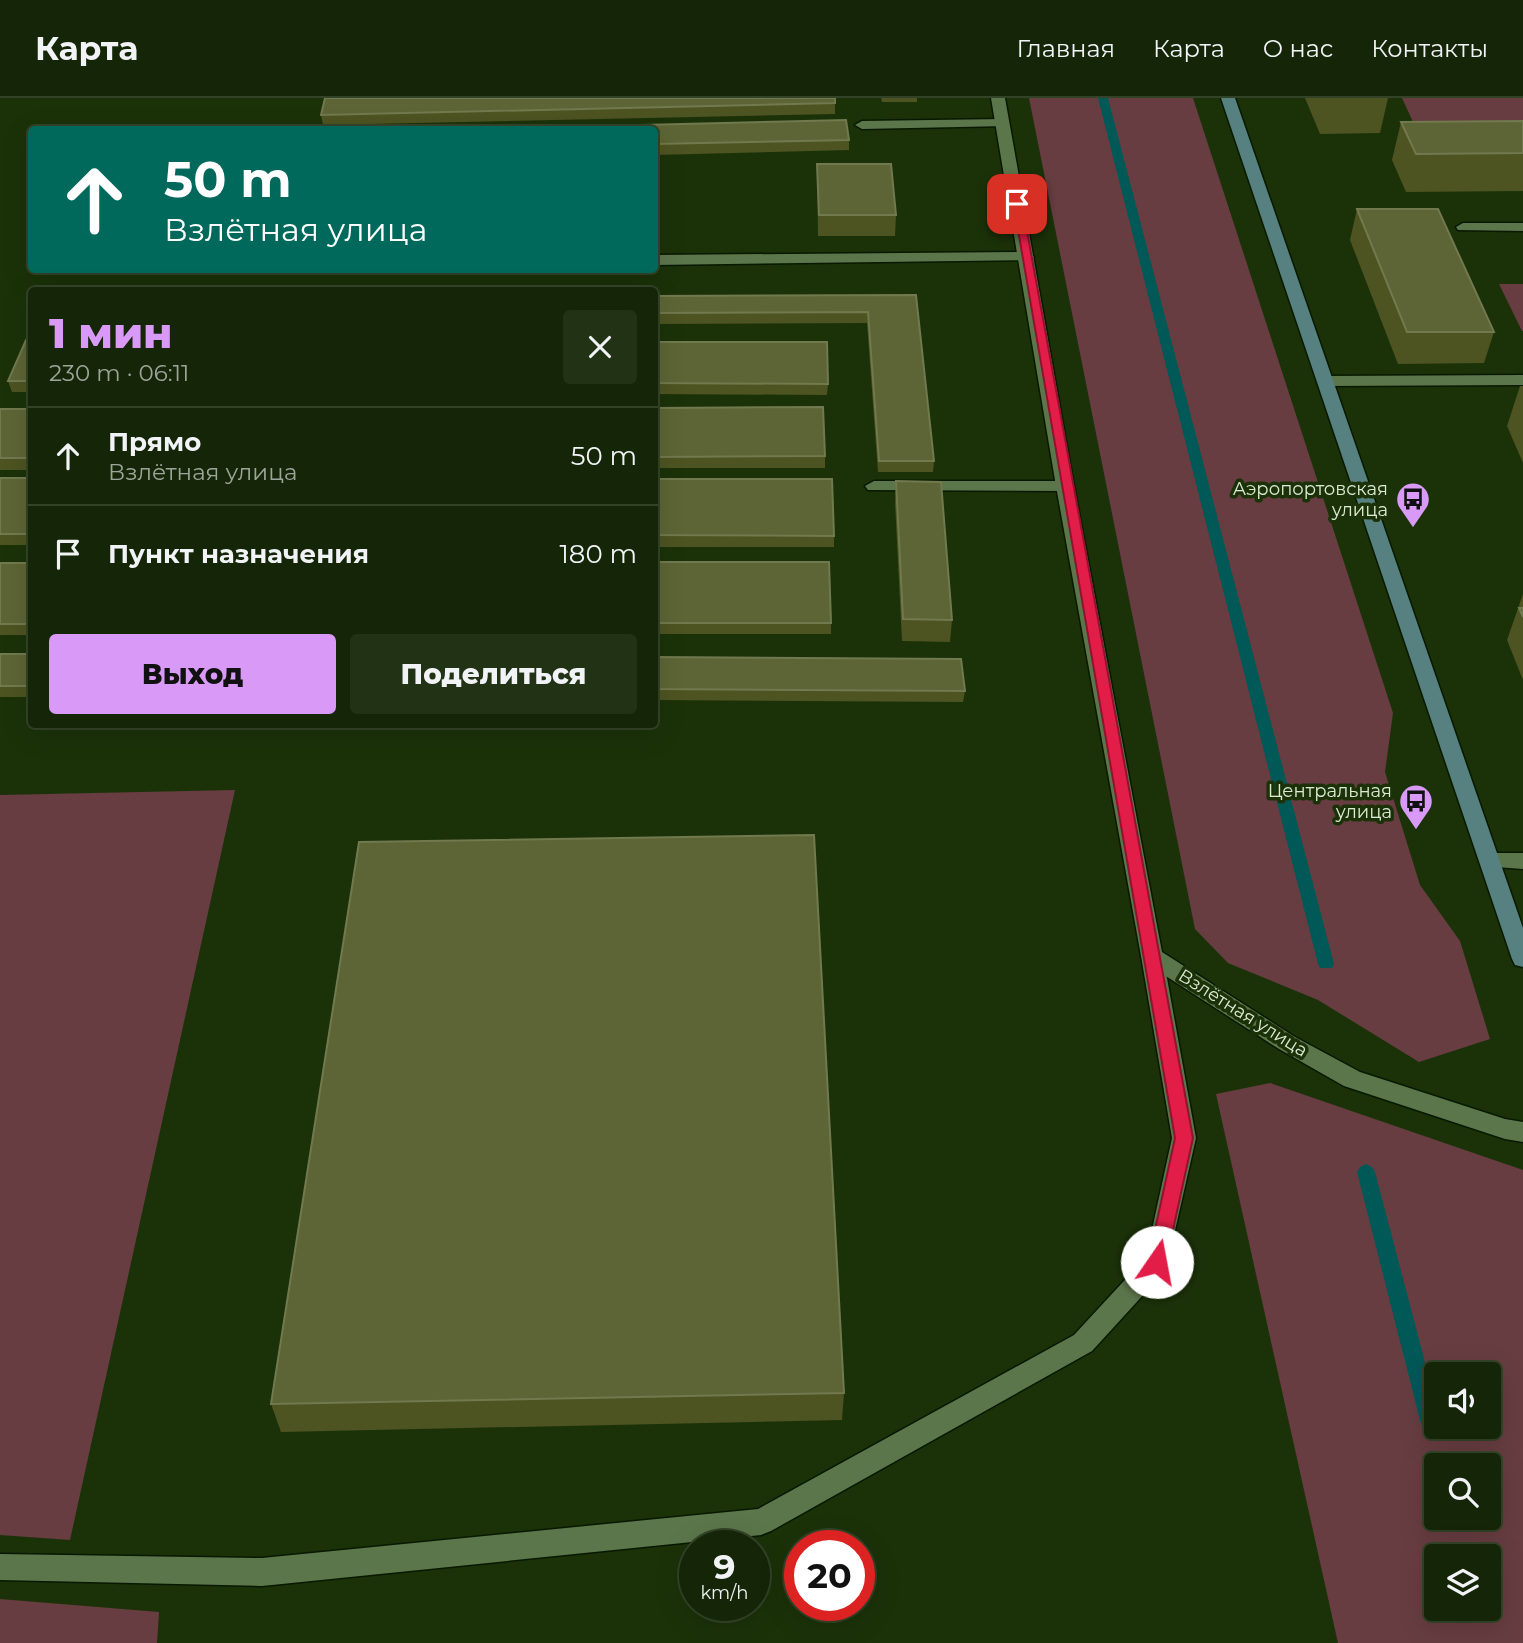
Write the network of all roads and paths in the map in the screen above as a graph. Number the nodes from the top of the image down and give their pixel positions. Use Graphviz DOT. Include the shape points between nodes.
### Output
graph roads {
  1 [pos="998,98"];
  2 [pos="1228,98"];
  3 [pos="1003,123"];
  4 [pos="862,125"];
  5 [pos="1523,227"];
  6 [pos="1463,228"];
  7 [pos="1026,257"];
  8 [pos="658,260"];
  9 [pos="1523,380"];
  10 [pos="1326,381"];
  11 [pos="874,486"];
  12 [pos="1065,486"];
  13 [pos="1490,861"];
  14 [pos="1523,861"];
  15 [pos="1152,956"];
  16 [pos="1523,959"];
  17 [pos="1523,1132"];
  18 [pos="0,1567"];
  1 -- 3 [label="street"];
  2 -- 10 [label="street"];
  3 -- 4 [label="street"];
  3 -- 7 [label="street"];
  5 -- 6 [label="street"];
  7 -- 8 [label="street"];
  7 -- 12 [label="street"];
  9 -- 10 [label="street"];
  10 -- 13 [label="street"];
  11 -- 12 [label="street"];
  12 -- 15 [label="street"];
  13 -- 14 [label="street"];
  13 -- 16 [label="street"];
  15 -- 17 [label="street, Взлётная улица" via="1352,1079"];
  15 -- 18 [label="street" via="1184,1138 1157,1262 1083,1343 761,1522 262,1572"];
}
